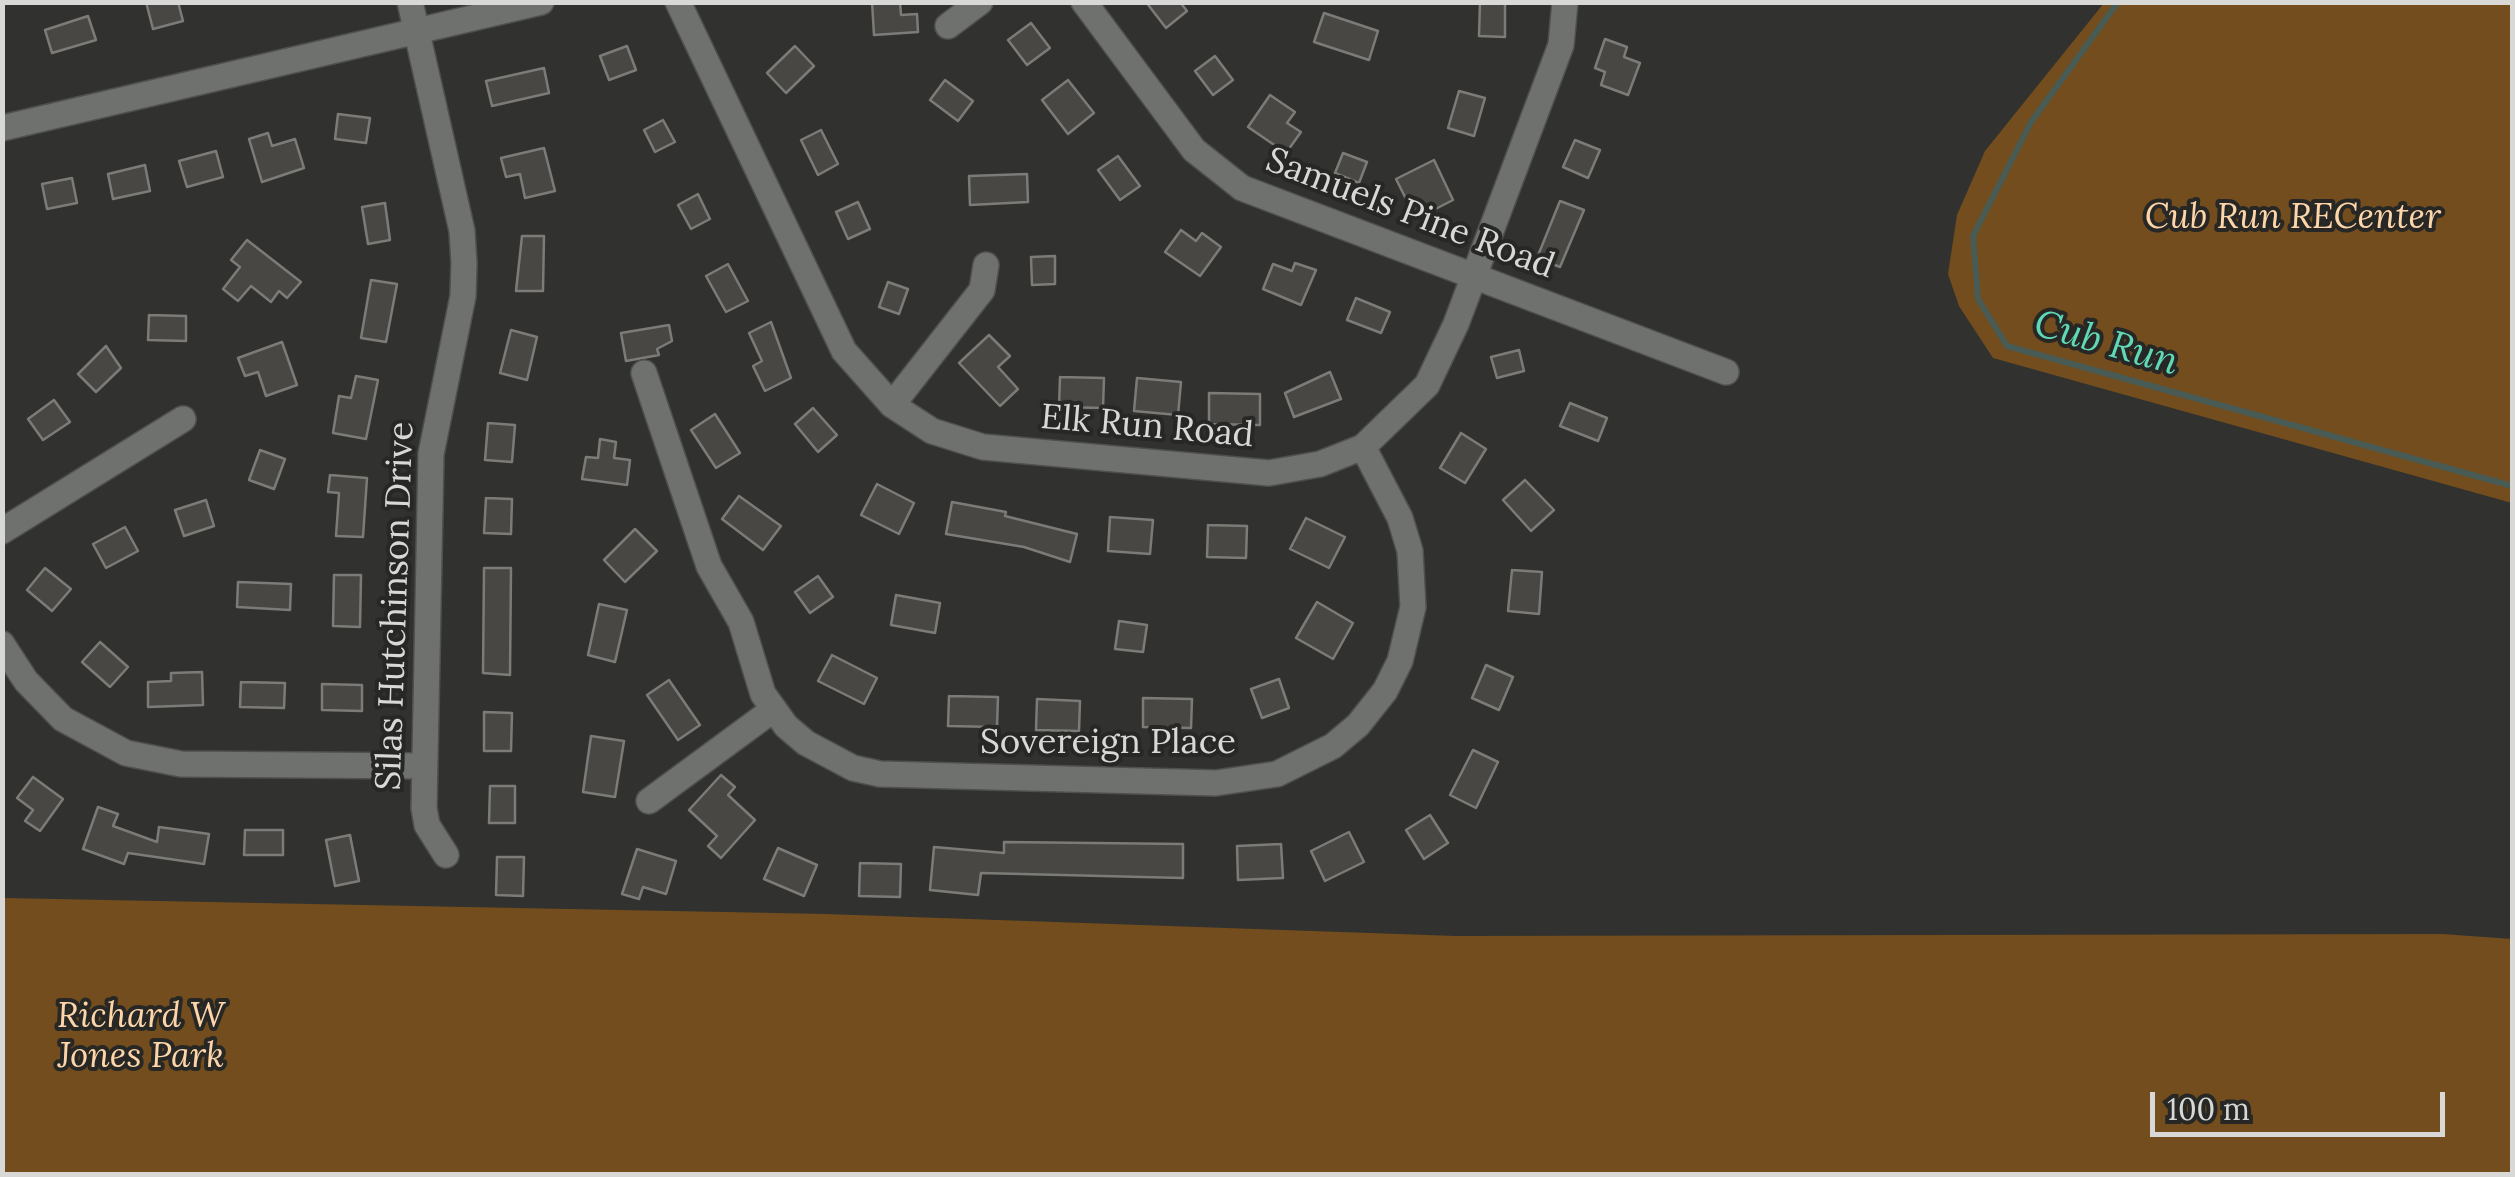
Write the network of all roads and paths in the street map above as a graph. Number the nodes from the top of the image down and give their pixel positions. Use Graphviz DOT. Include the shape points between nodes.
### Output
graph roads {
  1 [pos="410,2"];
  2 [pos="541,2"];
  3 [pos="678,2"];
  4 [pos="980,2"];
  5 [pos="1084,2"];
  6 [pos="1564,2"];
  7 [pos="948,26"];
  8 [pos="417,32"];
  9 [pos="2,128"];
  10 [pos="986,264"];
  11 [pos="1474,277"];
  12 [pos="1726,372"];
  13 [pos="644,373"];
  14 [pos="892,405"];
  15 [pos="183,419"];
  16 [pos="1363,447"];
  17 [pos="2,531"];
  18 [pos="2,644"];
  19 [pos="774,708"];
  20 [pos="424,766"];
  21 [pos="649,801"];
  22 [pos="446,855"];
  1 -- 8 [label="street, Silas Hutchinson Drive"];
  2 -- 8 [label="street"];
  3 -- 14 [label="street, Elk Run Road" via="844,350"];
  4 -- 7 [label="street"];
  5 -- 11 [label="street, Samuels Pine Road" via="1181,134 1224,176 1260,197"];
  6 -- 11 [label="street, Elk Run Road" via="1561,45"];
  8 -- 9 [label="street"];
  8 -- 20 [label="street, Silas Hutchinson Drive" via="464,263 431,454"];
  10 -- 14 [label="street" via="982,290"];
  11 -- 12 [label="street, Samuels Pine Road"];
  11 -- 16 [label="street, Elk Run Road" via="1427,386"];
  13 -- 19 [label="street, Sovereign Place" via="709,566 741,622 754,677"];
  14 -- 16 [label="street, Elk Run Road" via="932,430 983,448 1242,473 1295,470"];
  15 -- 17 [label="street"];
  16 -- 19 [label="street, Sovereign Place" via="1410,550 1410,629 1373,709 1306,762 1216,783 880,774 828,758 786,726"];
  18 -- 20 [label="street" via="62,719 126,753 181,764"];
  19 -- 21 [label="street"];
  20 -- 22 [label="street, Silas Hutchinson Drive" via="427,825"];
}
